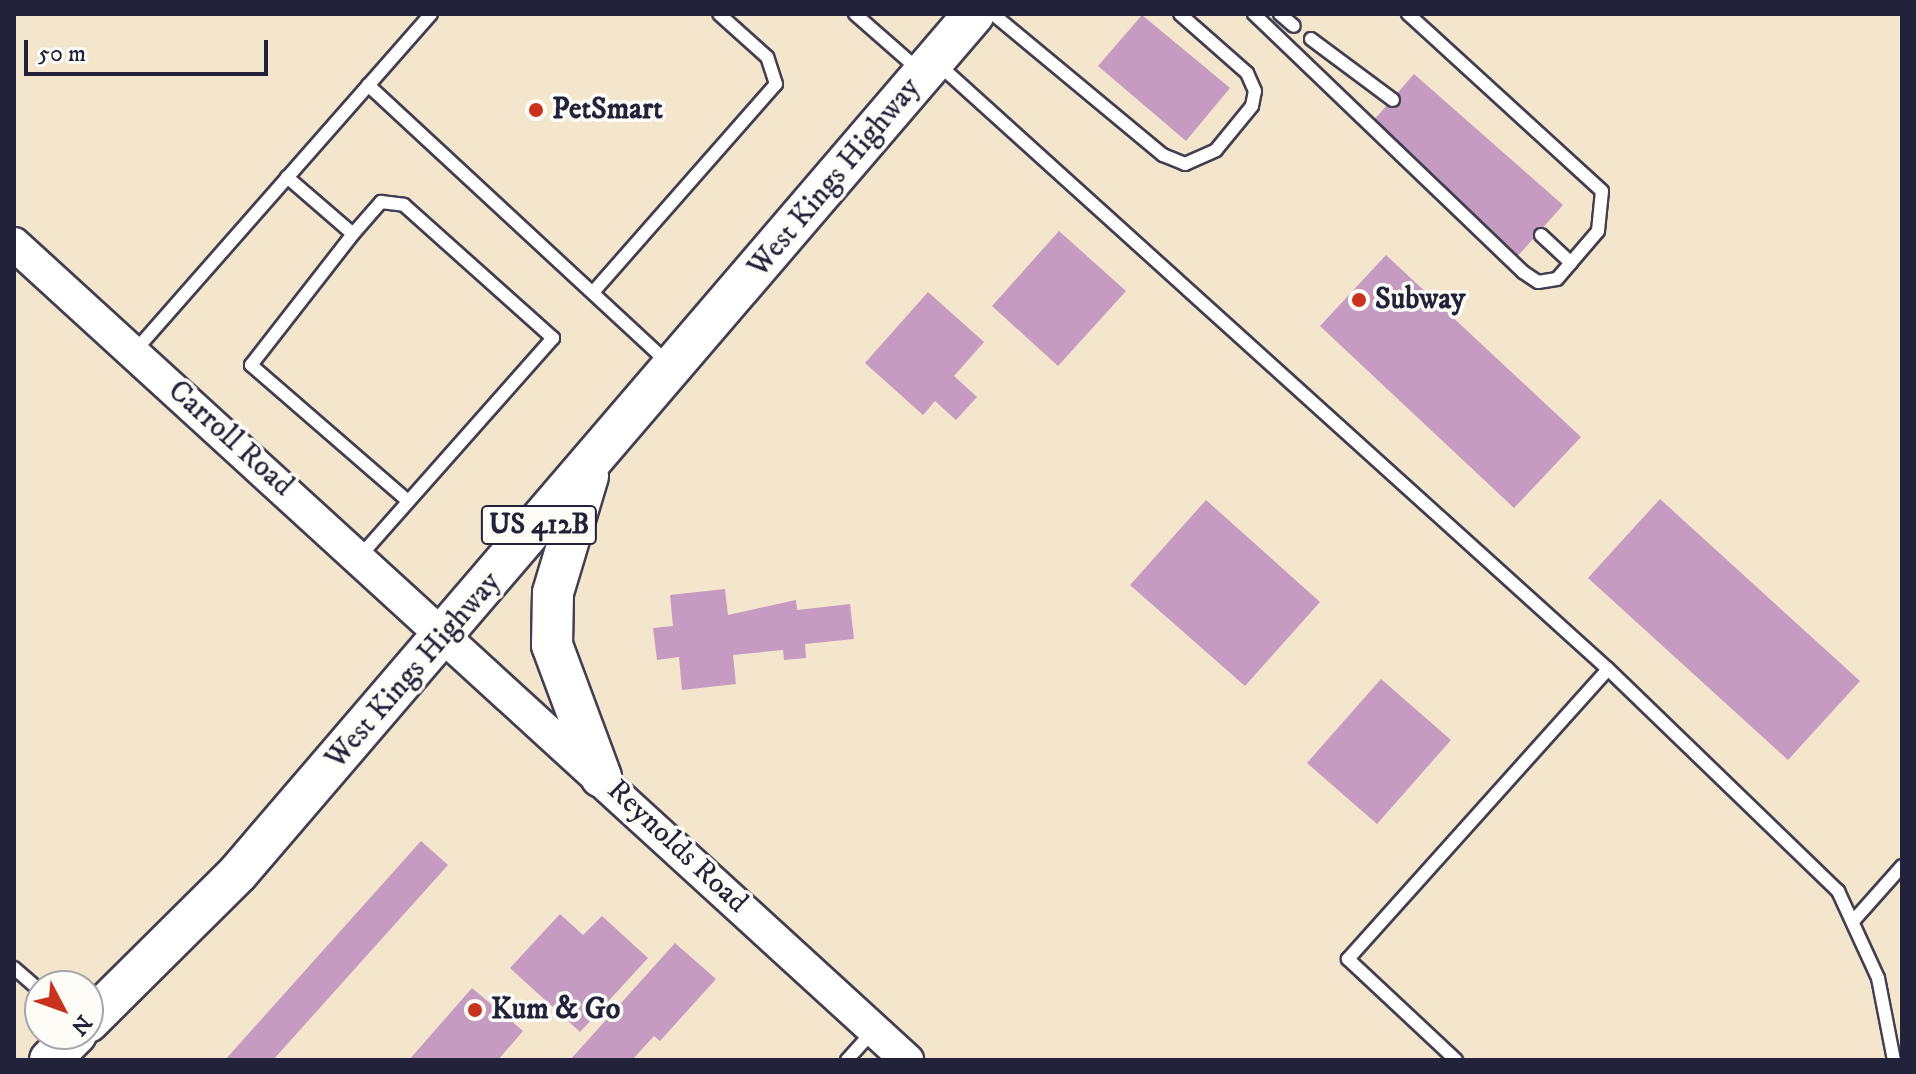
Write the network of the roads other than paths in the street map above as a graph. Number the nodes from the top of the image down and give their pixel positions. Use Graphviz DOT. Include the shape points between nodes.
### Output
graph roads {
  1 [pos="431,14"];
  2 [pos="719,14"];
  3 [pos="855,14"];
  4 [pos="974,14"];
  5 [pos="993,14"];
  6 [pos="1180,14"];
  7 [pos="1254,14"];
  8 [pos="1280,14"];
  9 [pos="1408,14"];
  10 [pos="1294,26"];
  11 [pos="1311,39"];
  12 [pos="929,67"];
  13 [pos="368,85"];
  14 [pos="1393,100"];
  15 [pos="287,177"];
  16 [pos="353,234"];
  17 [pos="1541,235"];
  18 [pos="14,244"];
  19 [pos="1571,263"];
  20 [pos="595,290"];
  21 [pos="134,352"];
  22 [pos="673,368"];
  23 [pos="591,465"];
  24 [pos="408,501"];
  25 [pos="360,556"];
  26 [pos="447,634"];
  27 [pos="1608,669"];
  28 [pos="601,777"];
  29 [pos="1902,866"];
  30 [pos="1855,919"];
  31 [pos="104,1006"];
  32 [pos="874,1029"];
  33 [pos="847,1060"];
  34 [pos="907,1060"];
  35 [pos="1456,1060"];
  36 [pos="1894,1060"];
  1 -- 13 [label="lane"];
  2 -- 20 [label="lane" via="767,57 776,84"];
  3 -- 12 [label="lane"];
  4 -- 12 [label="main road, West Kings Highway / US 412B"];
  5 -- 6 [label="lane" via="1163,155 1185,164 1216,150 1252,106 1255,91 1247,73"];
  7 -- 19 [label="lane" via="1523,272 1547,281"];
  8 -- 10 [label="lane"];
  9 -- 19 [label="lane" via="1602,191 1598,231"];
  11 -- 14 [label="lane"];
  12 -- 22 [label="main road, West Kings Highway / US 412B"];
  12 -- 27 [label="lane"];
  13 -- 15 [label="lane"];
  13 -- 20 [label="lane"];
  15 -- 16 [label="lane"];
  15 -- 21 [label="lane"];
  16 -- 24 [label="lane" via="251,365"];
  16 -- 24 [label="lane" via="381,202 404,205 553,338"];
  17 -- 19 [label="lane"];
  18 -- 21 [label="street, Carroll Road"];
  20 -- 22 [label="lane"];
  21 -- 25 [label="street, Carroll Road"];
  22 -- 23 [label="main road, West Kings Highway / US 412B"];
  23 -- 26 [label="main road, West Kings Highway / US 412B"];
  23 -- 28 [label="main road" via="553,593 552,645"];
  24 -- 25 [label="lane"];
  25 -- 26 [label="street, Carroll Road"];
  26 -- 28 [label="street, Reynolds Road"];
  26 -- 31 [label="main road, West Kings Highway / US 412B" via="238,873"];
  27 -- 30 [label="lane" via="1838,891"];
  27 -- 35 [label="lane" via="1348,959"];
  28 -- 32 [label="street, Reynolds Road"];
  29 -- 30 [label="lane"];
  30 -- 36 [label="lane" via="1878,978"];
  32 -- 33 [label="lane"];
  32 -- 34 [label="street, Reynolds Road"];
}
